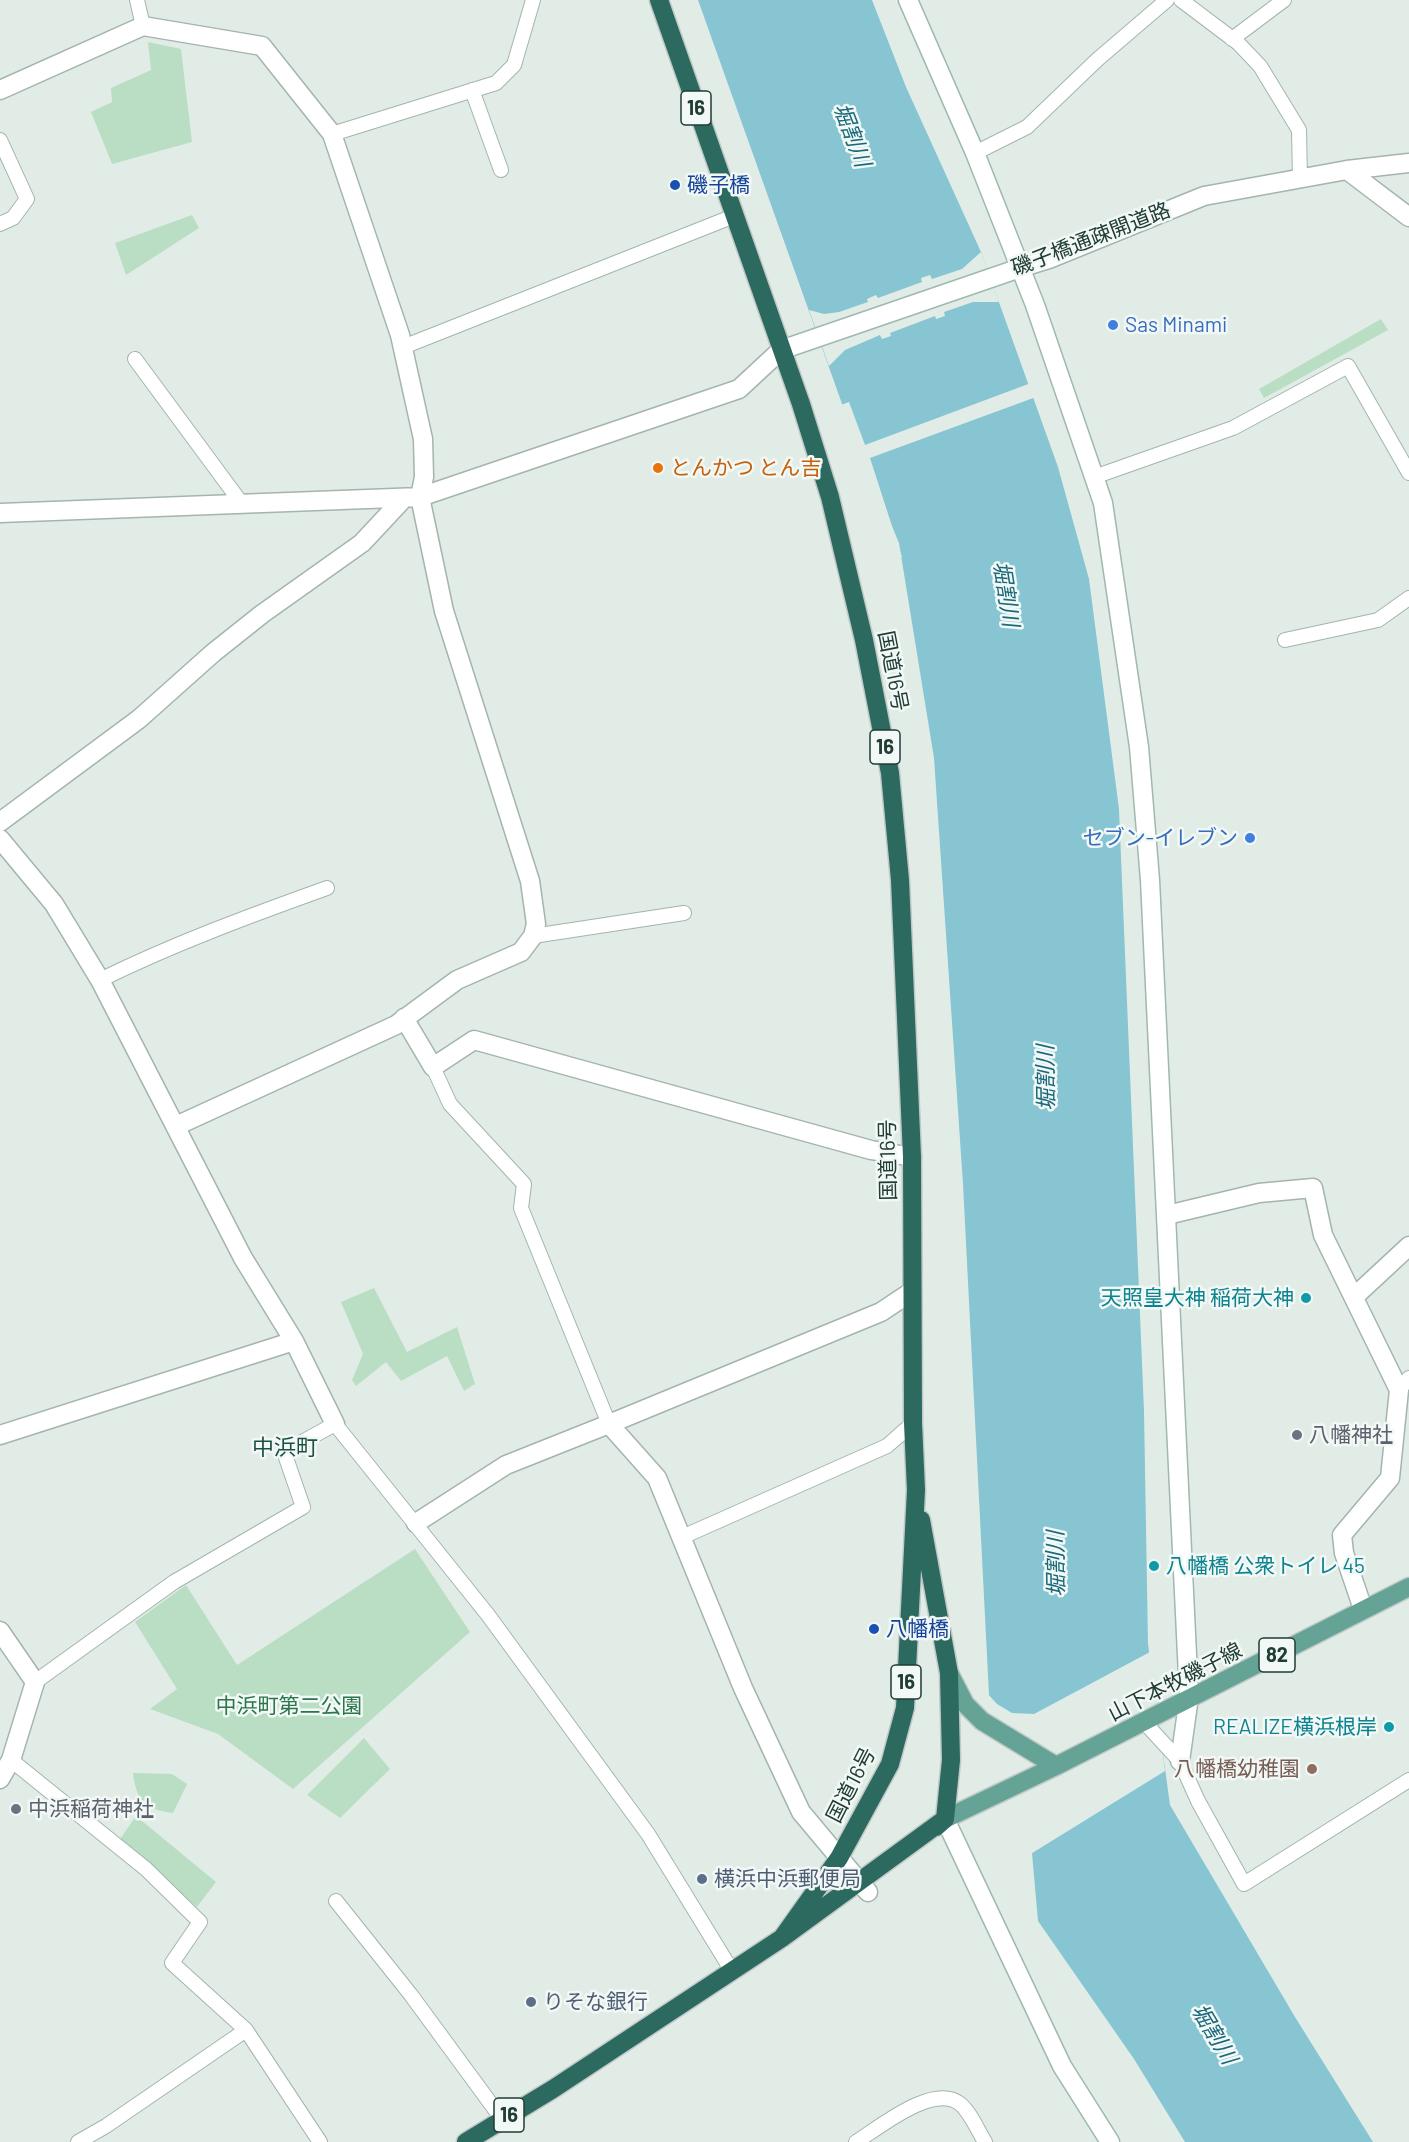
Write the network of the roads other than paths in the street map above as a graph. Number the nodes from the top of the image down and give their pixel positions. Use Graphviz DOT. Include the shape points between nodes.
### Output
graph roads {
  1 [pos="137,0"];
  2 [pos="533,0"];
  3 [pos="659,0"];
  4 [pos="908,0"];
  5 [pos="1167,0"];
  6 [pos="1181,0"];
  7 [pos="1284,0"];
  8 [pos="143,26"];
  9 [pos="1232,39"];
  10 [pos="0,90"];
  11 [pos="472,90"];
  12 [pos="332,134"];
  13 [pos="0,140"];
  14 [pos="975,153"];
  15 [pos="1409,163"];
  16 [pos="501,170"];
  17 [pos="1347,170"];
  18 [pos="1300,178"];
  19 [pos="734,216"];
  20 [pos="1409,217"];
  21 [pos="0,224"];
  22 [pos="1020,268"];
  23 [pos="403,347"];
  24 [pos="781,350"];
  25 [pos="135,359"];
  26 [pos="1409,473"];
  27 [pos="1094,477"];
  28 [pos="412,497"];
  29 [pos="242,504"];
  30 [pos="0,513"];
  31 [pos="1409,598"];
  32 [pos="1285,640"];
  33 [pos="0,822"];
  34 [pos="0,839"];
  35 [pos="327,888"];
  36 [pos="684,913"];
  37 [pos="533,936"];
  38 [pos="100,980"];
  39 [pos="404,1018"];
  40 [pos="433,1067"];
  41 [pos="176,1126"];
  42 [pos="912,1157"];
  43 [pos="1167,1215"];
  44 [pos="1409,1246"];
  45 [pos="911,1292"];
  46 [pos="1354,1297"];
  47 [pos="294,1341"];
  48 [pos="1404,1384"];
  49 [pos="913,1423"];
  50 [pos="334,1424"];
  51 [pos="609,1424"];
  52 [pos="0,1435"];
  53 [pos="916,1490"];
  54 [pos="416,1523"];
  55 [pos="680,1538"];
  56 [pos="1409,1587"];
  57 [pos="1363,1610"];
  58 [pos="0,1631"];
  59 [pos="949,1673"];
  60 [pos="35,1682"];
  61 [pos="1189,1697"];
  62 [pos="1151,1718"];
  63 [pos="11,1760"];
  64 [pos="1180,1761"];
  65 [pos="1056,1767"];
  66 [pos="0,1779"];
  67 [pos="1409,1780"];
  68 [pos="945,1819"];
  69 [pos="839,1858"];
  70 [pos="863,1887"];
  71 [pos="336,1901"];
  72 [pos="782,1938"];
  73 [pos="732,1971"];
  74 [pos="246,2030"];
  75 [pos="502,2119"];
  76 [pos="78,2142"];
  77 [pos="320,2142"];
  78 [pos="466,2142"];
  79 [pos="856,2142"];
  80 [pos="985,2142"];
  81 [pos="1110,2142"];
  1 -- 8 [label="lane"];
  2 -- 11 [label="lane" via="514,65 496,83"];
  3 -- 19 [label="highway, 国道16号 / 16"];
  4 -- 14 [label="street"];
  5 -- 14 [label="lane" via="1098,59 1027,128"];
  6 -- 9 [label="lane"];
  7 -- 9 [label="lane"];
  8 -- 10 [label="street"];
  8 -- 12 [label="street" via="262,46"];
  9 -- 18 [label="lane" via="1260,66 1299,130"];
  11 -- 12 [label="lane"];
  11 -- 16 [label="lane"];
  12 -- 23 [label="street"];
  13 -- 21 [label="lane" via="27,199 14,218"];
  14 -- 22 [label="street"];
  15 -- 17 [label="street, 磯子橋通疎開道路"];
  17 -- 18 [label="street, 磯子橋通疎開道路"];
  17 -- 20 [label="street"];
  18 -- 22 [label="street, 磯子橋通疎開道路" via="1203,196"];
  19 -- 23 [label="lane"];
  19 -- 24 [label="highway, 国道16号 / 16"];
  22 -- 24 [label="street, 磯子橋通疎開道路"];
  22 -- 27 [label="street"];
  23 -- 28 [label="street" via="423,439 424,477"];
  24 -- 28 [label="street" via="739,389"];
  24 -- 42 [label="highway, 国道16号 / 16" via="830,497 890,773 900,880"];
  25 -- 29 [label="lane"];
  26 -- 27 [label="lane" via="1348,366 1233,428"];
  27 -- 43 [label="street" via="1103,503 1138,747 1150,880"];
  28 -- 29 [label="street"];
  28 -- 33 [label="street" via="362,543 262,614 139,718"];
  28 -- 37 [label="street" via="530,881 536,924"];
  29 -- 30 [label="street"];
  31 -- 32 [label="lane" via="1378,620"];
  34 -- 38 [label="street" via="54,904"];
  35 -- 38 [label="lane" via="212,930"];
  36 -- 37 [label="lane"];
  37 -- 39 [label="street" via="521,952 457,980"];
  38 -- 41 [label="street"];
  39 -- 40 [label="street"];
  39 -- 41 [label="street"];
  40 -- 42 [label="street" via="474,1040 871,1150"];
  40 -- 51 [label="lane" via="450,1104 524,1184 521,1208"];
  41 -- 47 [label="street" via="243,1258"];
  42 -- 45 [label="highway, 国道16号 / 16"];
  43 -- 46 [label="street" via="1259,1192 1313,1188 1323,1235"];
  43 -- 61 [label="street"];
  44 -- 46 [label="street"];
  45 -- 49 [label="highway, 国道16号 / 16"];
  45 -- 51 [label="street" via="881,1312"];
  46 -- 48 [label="street"];
  47 -- 50 [label="street"];
  47 -- 52 [label="street"];
  48 -- 57 [label="street" via="1390,1478 1342,1535"];
  49 -- 53 [label="highway, 国道16号 / 16"];
  49 -- 55 [label="lane" via="887,1446"];
  50 -- 54 [label="lane"];
  50 -- 60 [label="lane" via="284,1452 303,1507 174,1582"];
  51 -- 54 [label="street" via="506,1465"];
  51 -- 55 [label="street" via="657,1478"];
  53 -- 59 [label="highway, 国道16号 / 16"];
  53 -- 69 [label="highway, 国道16号 / 16" via="905,1708 890,1764"];
  54 -- 73 [label="lane" via="648,1834"];
  55 -- 69 [label="street" via="801,1812"];
  56 -- 57 [label="main road, 山下本牧磯子線 / 82"];
  57 -- 61 [label="main road, 山下本牧磯子線 / 82"];
  58 -- 60 [label="street"];
  59 -- 65 [label="main road" via="965,1704 982,1721"];
  59 -- 68 [label="highway, 国道16号 / 16" via="951,1760"];
  60 -- 63 [label="street"];
  61 -- 62 [label="main road, 山下本牧磯子線 / 82"];
  61 -- 64 [label="street"];
  62 -- 64 [label="lane" via="1161,1741"];
  62 -- 65 [label="main road, 山下本牧磯子線 / 82"];
  63 -- 66 [label="street"];
  63 -- 74 [label="lane" via="146,1869 200,1922 172,1964"];
  64 -- 67 [label="lane" via="1244,1884"];
  65 -- 68 [label="main road, 山下本牧磯子線 / 82"];
  68 -- 70 [label="highway, 国道16号 / 16"];
  68 -- 81 [label="street" via="1062,2066"];
  69 -- 70 [label="street"];
  69 -- 72 [label="highway, 国道16号 / 16"];
  70 -- 72 [label="highway, 国道16号 / 16"];
  71 -- 75 [label="lane"];
  72 -- 73 [label="highway, 国道16号 / 16"];
  73 -- 75 [label="highway, 国道16号 / 16"];
  74 -- 76 [label="lane"];
  74 -- 77 [label="lane"];
  75 -- 78 [label="highway, 国道16号 / 16"];
  79 -- 80 [label="lane" via="921,2102 940,2096 960,2103"];
}
